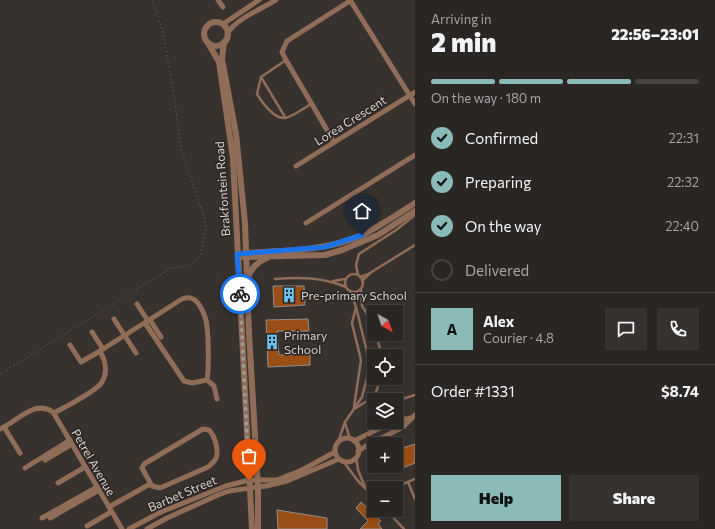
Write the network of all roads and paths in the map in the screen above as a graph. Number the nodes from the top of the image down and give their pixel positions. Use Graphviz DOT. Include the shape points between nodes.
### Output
graph roads {
  1 [pos="152,0"];
  2 [pos="218,0"];
  3 [pos="259,0"];
  4 [pos="276,0"];
  5 [pos="350,1"];
  6 [pos="223,7"];
  7 [pos="223,24"];
  8 [pos="227,34"];
  9 [pos="224,42"];
  10 [pos="208,43"];
  11 [pos="286,60"];
  12 [pos="261,76"];
  13 [pos="415,92"];
  14 [pos="409,95"];
  15 [pos="312,104"];
  16 [pos="415,104"];
  17 [pos="286,118"];
  18 [pos="334,142"];
  19 [pos="235,147"];
  20 [pos="415,155"];
  21 [pos="296,166"];
  22 [pos="415,203"];
  23 [pos="415,211"];
  24 [pos="415,215"];
  25 [pos="306,223"];
  26 [pos="415,246"];
  27 [pos="246,255"];
  28 [pos="276,255"];
  29 [pos="237,256"];
  30 [pos="370,273"];
  31 [pos="359,276"];
  32 [pos="275,279"];
  33 [pos="346,279"];
  34 [pos="332,281"];
  35 [pos="362,281"];
  36 [pos="346,287"];
  37 [pos="361,288"];
  38 [pos="350,291"];
  39 [pos="247,293"];
  40 [pos="136,304"];
  41 [pos="356,307"];
  42 [pos="367,314"];
  43 [pos="114,319"];
  44 [pos="148,322"];
  45 [pos="92,332"];
  46 [pos="125,336"];
  47 [pos="161,337"];
  48 [pos="70,345"];
  49 [pos="102,350"];
  50 [pos="136,353"];
  51 [pos="0,374"];
  52 [pos="207,380"];
  53 [pos="415,395"];
  54 [pos="217,399"];
  55 [pos="403,399"];
  56 [pos="367,402"];
  57 [pos="352,412"];
  58 [pos="54,413"];
  59 [pos="413,417"];
  60 [pos="403,419"];
  61 [pos="345,422"];
  62 [pos="2,428"];
  63 [pos="376,429"];
  64 [pos="352,440"];
  65 [pos="71,442"];
  66 [pos="338,442"];
  67 [pos="358,451"];
  68 [pos="335,452"];
  69 [pos="20,453"];
  70 [pos="356,457"];
  71 [pos="45,460"];
  72 [pos="341,460"];
  73 [pos="85,467"];
  74 [pos="25,468"];
  75 [pos="415,479"];
  76 [pos="249,480"];
  77 [pos="258,480"];
  78 [pos="408,482"];
  79 [pos="58,483"];
  80 [pos="150,484"];
  81 [pos="403,484"];
  82 [pos="258,487"];
  83 [pos="249,488"];
  84 [pos="366,488"];
  85 [pos="98,489"];
  86 [pos="415,499"];
  87 [pos="110,509"];
  88 [pos="158,514"];
  89 [pos="393,517"];
  90 [pos="42,518"];
  91 [pos="50,518"];
  92 [pos="161,521"];
  93 [pos="86,526"];
  94 [pos="122,529"];
  95 [pos="128,529"];
  96 [pos="147,529"];
  97 [pos="252,529"];
  98 [pos="258,529"];
  99 [pos="404,529"];
  1 -- 51 [label="path" via="162,28 180,144 206,227 200,257 188,266 171,268"];
  2 -- 6 [label="street"];
  3 -- 7 [label="street"];
  4 -- 8 [label="street" via="240,22"];
  5 -- 11 [label="street" via="287,41 282,52"];
  5 -- 14 [label="street"];
  7 -- 8 [label="street"];
  7 -- 10 [label="street" via="216,22 207,26 204,33"];
  8 -- 9 [label="street"];
  9 -- 10 [label="street" via="218,45"];
  9 -- 19 [label="street, Brakfontein Road" via="222,59"];
  10 -- 19 [label="street, Brakfontein Road" via="219,62"];
  11 -- 12 [label="lane"];
  11 -- 15 [label="street"];
  12 -- 17 [label="lane"];
  12 -- 17 [label="lane" via="257,94 264,106 279,117"];
  13 -- 14 [label="street, Lorea Crescent"];
  14 -- 16 [label="street"];
  14 -- 18 [label="street, Lorea Crescent"];
  15 -- 17 [label="lane"];
  15 -- 18 [label="street"];
  18 -- 21 [label="street, Lorea Crescent"];
  19 -- 27 [label="street, Brakfontein Road"];
  19 -- 29 [label="street, Brakfontein Road"];
  20 -- 25 [label="street"];
  22 -- 27 [label="street" via="362,235 344,242 325,247"];
  23 -- 28 [label="street" via="378,235 342,250 325,255"];
  24 -- 31 [label="lane" via="396,230 362,250 357,259"];
  26 -- 30 [label="lane"];
  27 -- 28 [label="street"];
  27 -- 29 [label="street"];
  27 -- 39 [label="street, Brakfontein Road"];
  28 -- 39 [label="street" via="255,265 249,276"];
  29 -- 76 [label="street, Brakfontein Road"];
  30 -- 31 [label="lane"];
  30 -- 35 [label="lane"];
  31 -- 33 [label="lane" via="350,275"];
  31 -- 35 [label="lane"];
  32 -- 34 [label="lane" via="301,277"];
  33 -- 34 [label="lane"];
  33 -- 36 [label="lane"];
  34 -- 36 [label="lane"];
  35 -- 37 [label="lane"];
  36 -- 38 [label="lane"];
  37 -- 38 [label="lane" via="356,292"];
  37 -- 42 [label="lane" via="362,306"];
  38 -- 41 [label="lane"];
  39 -- 77 [label="street, Brakfontein Road"];
  40 -- 44 [label="street"];
  41 -- 57 [label="lane" via="352,323 362,360"];
  41 -- 57 [label="lane" via="369,370 362,397"];
  43 -- 46 [label="street"];
  44 -- 46 [label="street"];
  44 -- 47 [label="street"];
  44 -- 52 [label="street" via="184,381 192,383"];
  44 -- 52 [label="street" via="182,299 194,299 206,320"];
  45 -- 49 [label="street"];
  46 -- 49 [label="street"];
  46 -- 50 [label="street"];
  48 -- 49 [label="street" via="81,362"];
  49 -- 58 [label="street" via="106,365 102,382 94,390"];
  52 -- 54 [label="street" via="214,386"];
  53 -- 55 [label="lane"];
  56 -- 57 [label="lane"];
  57 -- 61 [label="lane"];
  58 -- 62 [label="street" via="34,408"];
  58 -- 65 [label="street, Petrel Avenue"];
  59 -- 60 [label="street"];
  59 -- 67 [label="street" via="403,428"];
  61 -- 64 [label="lane"];
  61 -- 66 [label="lane"];
  62 -- 69 [label="street"];
  63 -- 64 [label="street"];
  64 -- 66 [label="street" via="344,439"];
  64 -- 67 [label="street"];
  65 -- 71 [label="street"];
  65 -- 73 [label="street, Petrel Avenue"];
  65 -- 74 [label="street"];
  66 -- 68 [label="street"];
  67 -- 70 [label="street"];
  68 -- 72 [label="street"];
  68 -- 77 [label="street, Barbet Street" via="285,477"];
  70 -- 72 [label="street" via="350,461"];
  70 -- 84 [label="lane" via="358,470"];
  72 -- 82 [label="street, Barbet Street" via="287,481"];
  72 -- 84 [label="lane"];
  73 -- 79 [label="street"];
  73 -- 85 [label="street, Petrel Avenue"];
  75 -- 78 [label="lane"];
  76 -- 77 [label="street, Barbet Street"];
  76 -- 83 [label="street, Brakfontein Road"];
  76 -- 88 [label="street, Barbet Street" via="226,486"];
  77 -- 82 [label="street, Brakfontein Road"];
  78 -- 81 [label="lane"];
  78 -- 86 [label="lane"];
  80 -- 80 [label="street" via="160,488 208,467 217,456 213,436 209,430 203,429 144,464 142,468"];
  80 -- 87 [label="street"];
  82 -- 83 [label="street, Barbet Street"];
  82 -- 98 [label="street, Brakfontein Road"];
  83 -- 92 [label="street, Barbet Street" via="218,495"];
  83 -- 97 [label="street, Brakfontein Road"];
  85 -- 87 [label="street, Petrel Avenue"];
  85 -- 90 [label="street"];
  85 -- 91 [label="street"];
  87 -- 93 [label="street"];
  87 -- 94 [label="street, Petrel Avenue"];
  88 -- 92 [label="street"];
  88 -- 95 [label="street, Barbet Street"];
  89 -- 99 [label="lane"];
  92 -- 96 [label="street, Barbet Street"];
}
